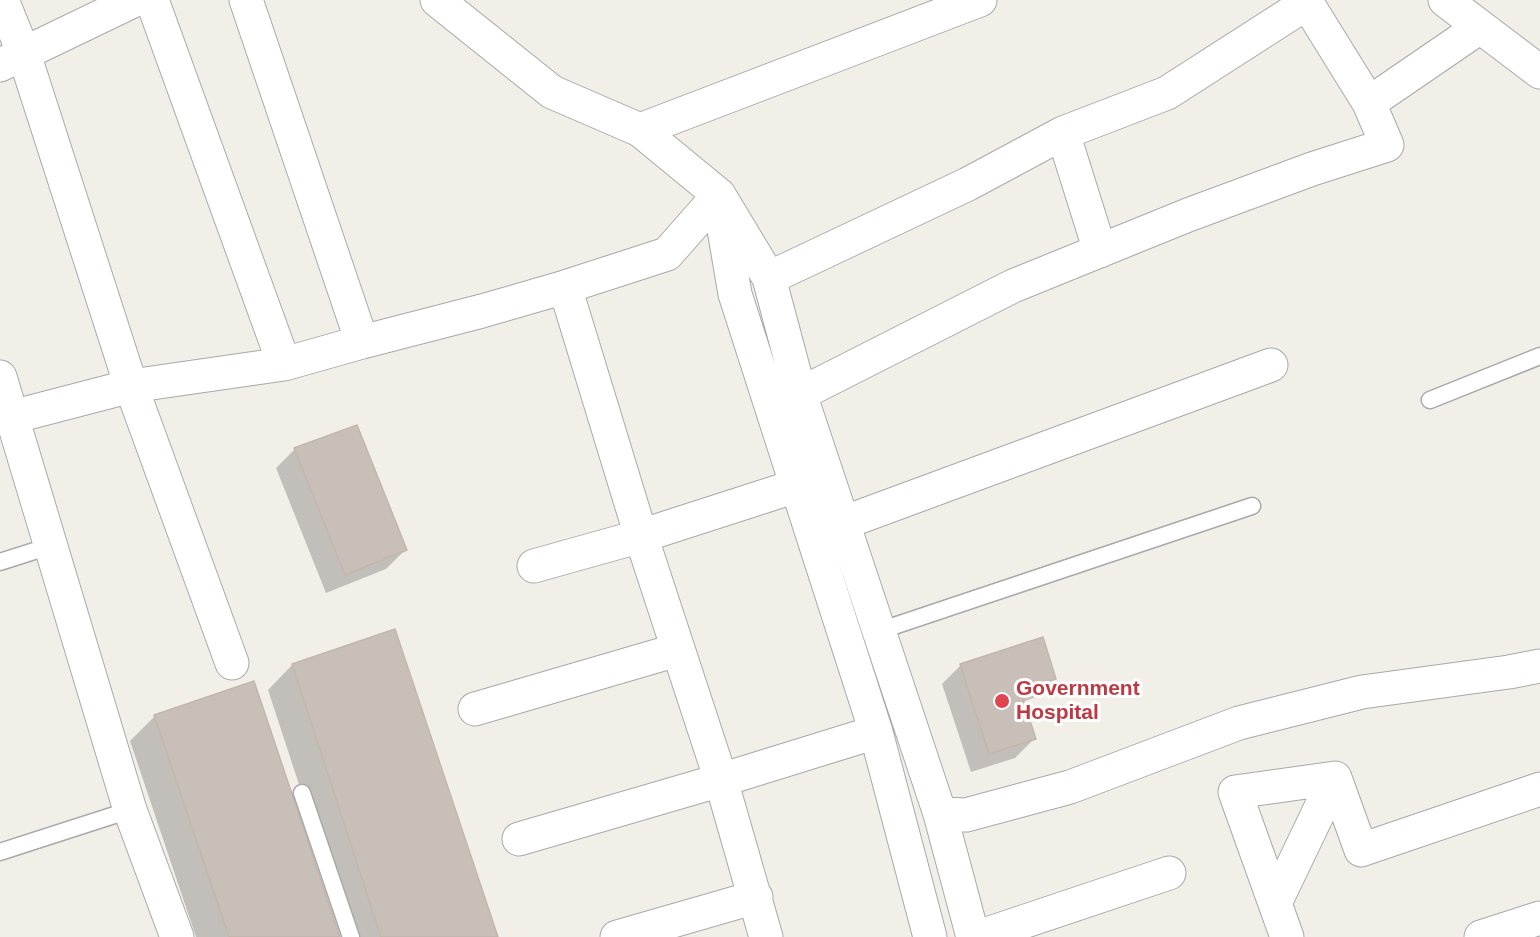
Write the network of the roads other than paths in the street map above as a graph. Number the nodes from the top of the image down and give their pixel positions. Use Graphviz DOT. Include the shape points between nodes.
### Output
graph roads {
  1 [pos="2,0"];
  2 [pos="135,0"];
  3 [pos="153,0"];
  4 [pos="246,0"];
  5 [pos="436,0"];
  6 [pos="980,0"];
  7 [pos="1445,0"];
  8 [pos="103,7"];
  9 [pos="1480,27"];
  10 [pos="12,59"];
  11 [pos="1540,72"];
  12 [pos="1369,103"];
  13 [pos="640,130"];
  14 [pos="1063,133"];
  15 [pos="719,195"];
  16 [pos="1100,250"];
  17 [pos="769,279"];
  18 [pos="565,287"];
  19 [pos="362,342"];
  20 [pos="1540,356"];
  21 [pos="284,364"];
  22 [pos="1271,365"];
  23 [pos="0,377"];
  24 [pos="131,386"];
  25 [pos="800,394"];
  26 [pos="1430,400"];
  27 [pos="12,417"];
  28 [pos="796,486"];
  29 [pos="1252,506"];
  30 [pos="843,523"];
  31 [pos="641,536"];
  32 [pos="50,546"];
  33 [pos="0,562"];
  34 [pos="534,566"];
  35 [pos="879,631"];
  36 [pos="677,650"];
  37 [pos="232,663"];
  38 [pos="1540,666"];
  39 [pos="475,709"];
  40 [pos="876,732"];
  41 [pos="1335,778"];
  42 [pos="721,780"];
  43 [pos="1540,789"];
  44 [pos="302,793"];
  45 [pos="130,810"];
  46 [pos="940,814"];
  47 [pos="519,839"];
  48 [pos="0,852"];
  49 [pos="1170,873"];
  50 [pos="756,897"];
  51 [pos="1275,903"];
  52 [pos="1540,918"];
  53 [pos="177,937"];
  54 [pos="351,937"];
  55 [pos="617,937"];
  56 [pos="766,937"];
  57 [pos="930,937"];
  58 [pos="974,937"];
  59 [pos="978,937"];
  60 [pos="1287,937"];
  61 [pos="1481,937"];
  1 -- 10 [label="street"];
  2 -- 8 [label="street"];
  3 -- 21 [label="street"];
  4 -- 19 [label="street"];
  5 -- 13 [label="street" via="552,92"];
  6 -- 13 [label="street"];
  7 -- 9 [label="street"];
  8 -- 10 [label="street"];
  9 -- 11 [label="street"];
  9 -- 12 [label="street"];
  10 -- 24 [label="street"];
  12 -- 14 [label="street" via="1307,3 1167,93"];
  12 -- 16 [label="street" via="1387,145 1312,169"];
  13 -- 15 [label="street"];
  14 -- 16 [label="street"];
  14 -- 17 [label="street" via="968,184"];
  15 -- 17 [label="street"];
  15 -- 18 [label="street" via="667,254"];
  15 -- 28 [label="street" via="735,294"];
  16 -- 25 [label="street" via="1013,286"];
  17 -- 25 [label="street"];
  18 -- 19 [label="street"];
  18 -- 31 [label="street"];
  19 -- 21 [label="street"];
  20 -- 26 [label="lane"];
  21 -- 24 [label="street"];
  22 -- 30 [label="street"];
  23 -- 27 [label="street"];
  24 -- 27 [label="street"];
  24 -- 37 [label="street"];
  25 -- 30 [label="street"];
  27 -- 32 [label="street"];
  28 -- 31 [label="street"];
  28 -- 40 [label="street"];
  29 -- 35 [label="lane"];
  30 -- 35 [label="street"];
  31 -- 34 [label="street"];
  31 -- 36 [label="street"];
  32 -- 33 [label="lane"];
  32 -- 45 [label="street"];
  35 -- 46 [label="street"];
  36 -- 39 [label="street"];
  36 -- 42 [label="street"];
  38 -- 46 [label="street" via="1362,692 1239,723 1070,788 966,815"];
  40 -- 42 [label="street"];
  40 -- 57 [label="street"];
  41 -- 43 [label="street" via="1361,850"];
  41 -- 51 [label="street"];
  41 -- 51 [label="street" via="1235,792"];
  42 -- 47 [label="street"];
  42 -- 50 [label="street"];
  44 -- 54 [label="lane"];
  45 -- 48 [label="lane"];
  45 -- 53 [label="street"];
  46 -- 58 [label="street"];
  49 -- 59 [label="street"];
  50 -- 55 [label="street"];
  50 -- 56 [label="street"];
  51 -- 60 [label="street"];
  52 -- 61 [label="street"];
}
